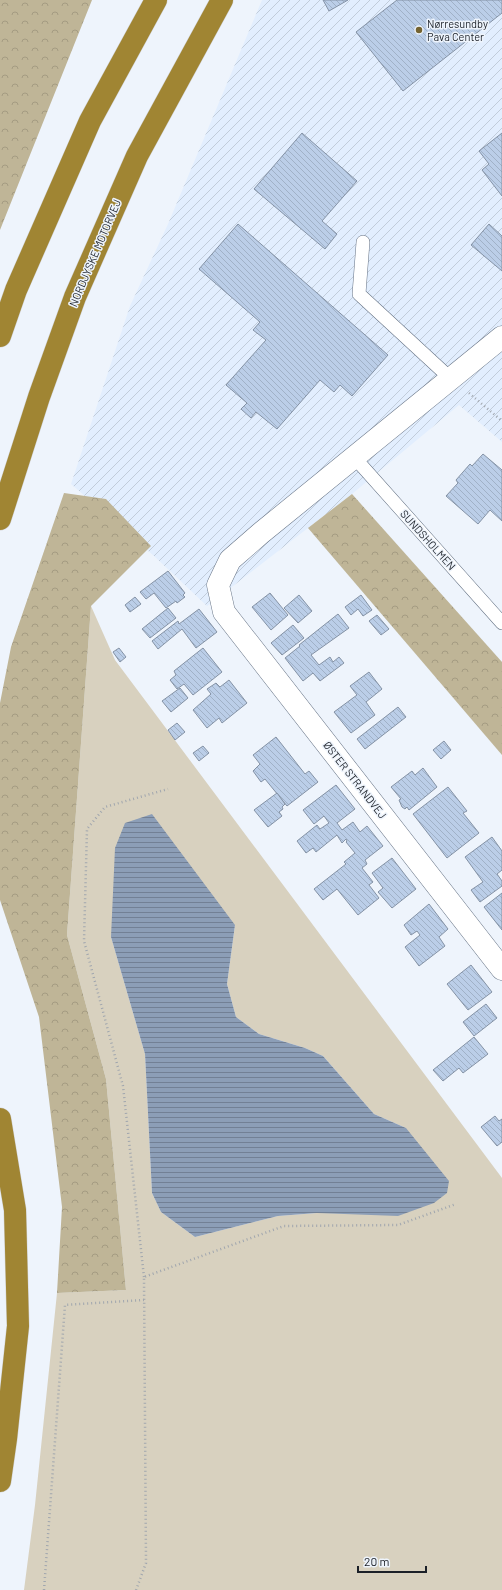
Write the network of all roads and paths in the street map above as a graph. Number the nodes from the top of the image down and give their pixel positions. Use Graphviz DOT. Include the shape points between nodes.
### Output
graph roads {
  1 [pos="156,0"];
  2 [pos="222,0"];
  3 [pos="363,242"];
  4 [pos="0,336"];
  5 [pos="502,337"];
  6 [pos="450,378"];
  7 [pos="502,421"];
  8 [pos="354,457"];
  9 [pos="0,519"];
  10 [pos="502,623"];
  11 [pos="168,789"];
  12 [pos="502,969"];
  13 [pos="0,1119"];
  14 [pos="456,1204"];
  15 [pos="144,1277"];
  16 [pos="144,1300"];
  17 [pos="0,1481"];
  18 [pos="44,1590"];
  19 [pos="136,1590"];
  1 -- 4 [label="highway" via="90,121 16,290"];
  2 -- 9 [label="highway, NORDJYSKE MOTORVEJ" via="137,156 76,297 39,397"];
  3 -- 6 [label="lane" via="359,294"];
  5 -- 6 [label="street"];
  6 -- 7 [label="path"];
  6 -- 8 [label="street"];
  8 -- 10 [label="lane, SUNDSHOLMEN"];
  8 -- 12 [label="street, ØSTER STRANDVEJ" via="230,560 218,585 224,612"];
  11 -- 15 [label="path" via="106,806 87,830 84,942 123,1086"];
  13 -- 17 [label="highway" via="15,1210 18,1326"];
  14 -- 15 [label="path" via="398,1225 284,1226"];
  15 -- 16 [label="path"];
  16 -- 18 [label="path" via="65,1305"];
  16 -- 19 [label="path" via="146,1563"];
}
